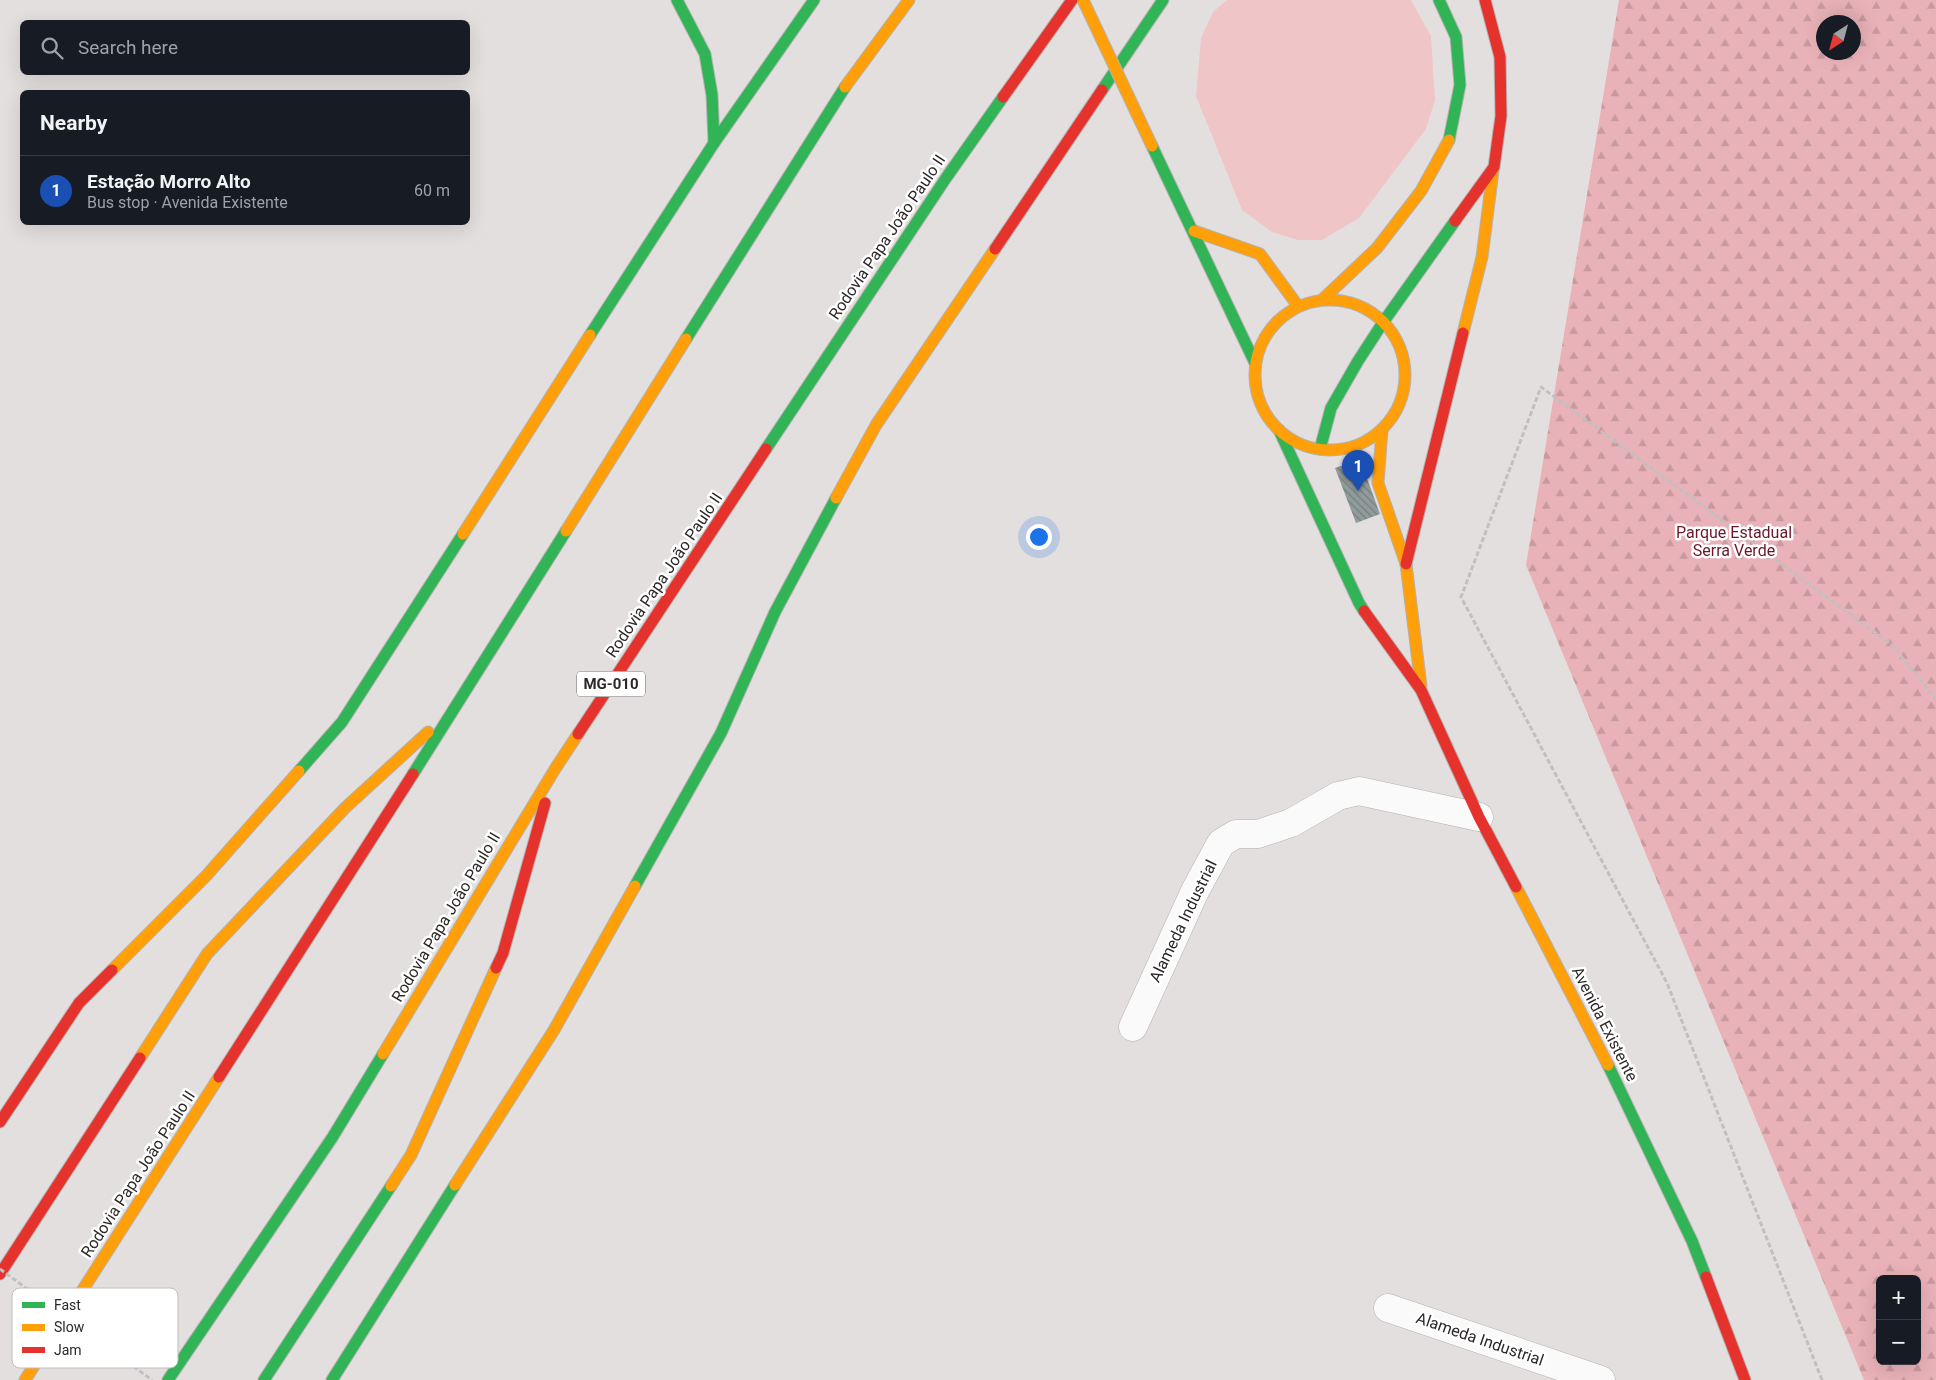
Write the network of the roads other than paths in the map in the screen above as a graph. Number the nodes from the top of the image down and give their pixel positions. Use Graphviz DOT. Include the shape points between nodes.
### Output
graph roads {
  1 [pos="677,0"];
  2 [pos="814,0"];
  3 [pos="909,0"];
  4 [pos="1072,0"];
  5 [pos="1083,0"];
  6 [pos="1163,0"];
  7 [pos="1439,0"];
  8 [pos="1485,0"];
  9 [pos="714,143"];
  10 [pos="1494,167"];
  11 [pos="1194,231"];
  12 [pos="1322,299"];
  13 [pos="1298,306"];
  14 [pos="1384,321"];
  15 [pos="1255,363"];
  16 [pos="1279,430"];
  17 [pos="1382,430"];
  18 [pos="1320,449"];
  19 [pos="1406,564"];
  20 [pos="1421,690"];
  21 [pos="457,705"];
  22 [pos="555,769"];
  23 [pos="1479,817"];
  24 [pos="1133,1028"];
  25 [pos="0,1122"];
  26 [pos="0,1274"];
  27 [pos="84,1288"];
  28 [pos="1388,1308"];
  29 [pos="178,1365"];
  30 [pos="33,1368"];
  31 [pos="176,1368"];
  32 [pos="25,1380"];
  33 [pos="168,1380"];
  34 [pos="264,1380"];
  35 [pos="332,1380"];
  36 [pos="1601,1380"];
  37 [pos="1745,1380"];
  1 -- 9 [label="main road" via="705,54 712,95"];
  2 -- 9 [label="main road"];
  3 -- 21 [label="main road, Rodovia Papa João Paulo II" via="834,102"];
  4 -- 22 [label="main road, Rodovia Papa João Paulo II / MG-010" via="946,178"];
  5 -- 11 [label="main road, bridge"];
  6 -- 35 [label="main road" via="876,425 775,612 721,733 554,1030"];
  7 -- 12 [label="main road" via="1456,37 1460,85 1451,136 1420,191 1377,248"];
  8 -- 10 [label="main road" via="1500,57 1501,116"];
  9 -- 25 [label="main road" via="342,722 206,876 80,1003"];
  10 -- 14 [label="main road"];
  10 -- 19 [label="main road" via="1482,257"];
  11 -- 13 [label="main road" via="1260,254"];
  11 -- 15 [label="main road"];
  12 -- 13 [label="main road"];
  12 -- 14 [label="main road" via="1356,303"];
  13 -- 15 [label="main road" via="1278,320 1263,339"];
  14 -- 17 [label="main road" via="1401,346 1406,376 1400,406"];
  14 -- 18 [label="main road" via="1331,408"];
  15 -- 16 [label="main road" via="1256,388 1265,412"];
  16 -- 18 [label="main road" via="1298,443"];
  16 -- 20 [label="main road" via="1359,603"];
  17 -- 18 [label="main road" via="1363,443 1342,449"];
  17 -- 19 [label="main road" via="1378,483"];
  19 -- 20 [label="main road"];
  20 -- 23 [label="main road, Avenida Existente"];
  21 -- 26 [label="main road" via="345,808 206,954"];
  21 -- 27 [label="main road, Rodovia Papa João Paulo II"];
  22 -- 29 [label="main road, Rodovia Papa João Paulo II / MG-010" via="332,1138"];
  22 -- 34 [label="main road" via="503,953 410,1155"];
  23 -- 24 [label="street, Alameda Industrial" via="1359,791 1338,796 1283,826 1258,834 1236,834 1221,844 1195,891"];
  23 -- 37 [label="main road, Avenida Existente" via="1601,1050 1688,1232"];
  28 -- 36 [label="street, Alameda Industrial"];
  30 -- 32 [label="main road, Rodovia Papa João Paulo II"];
  31 -- 33 [label="main road, Rodovia Papa João Paulo II / MG-010"];
}
